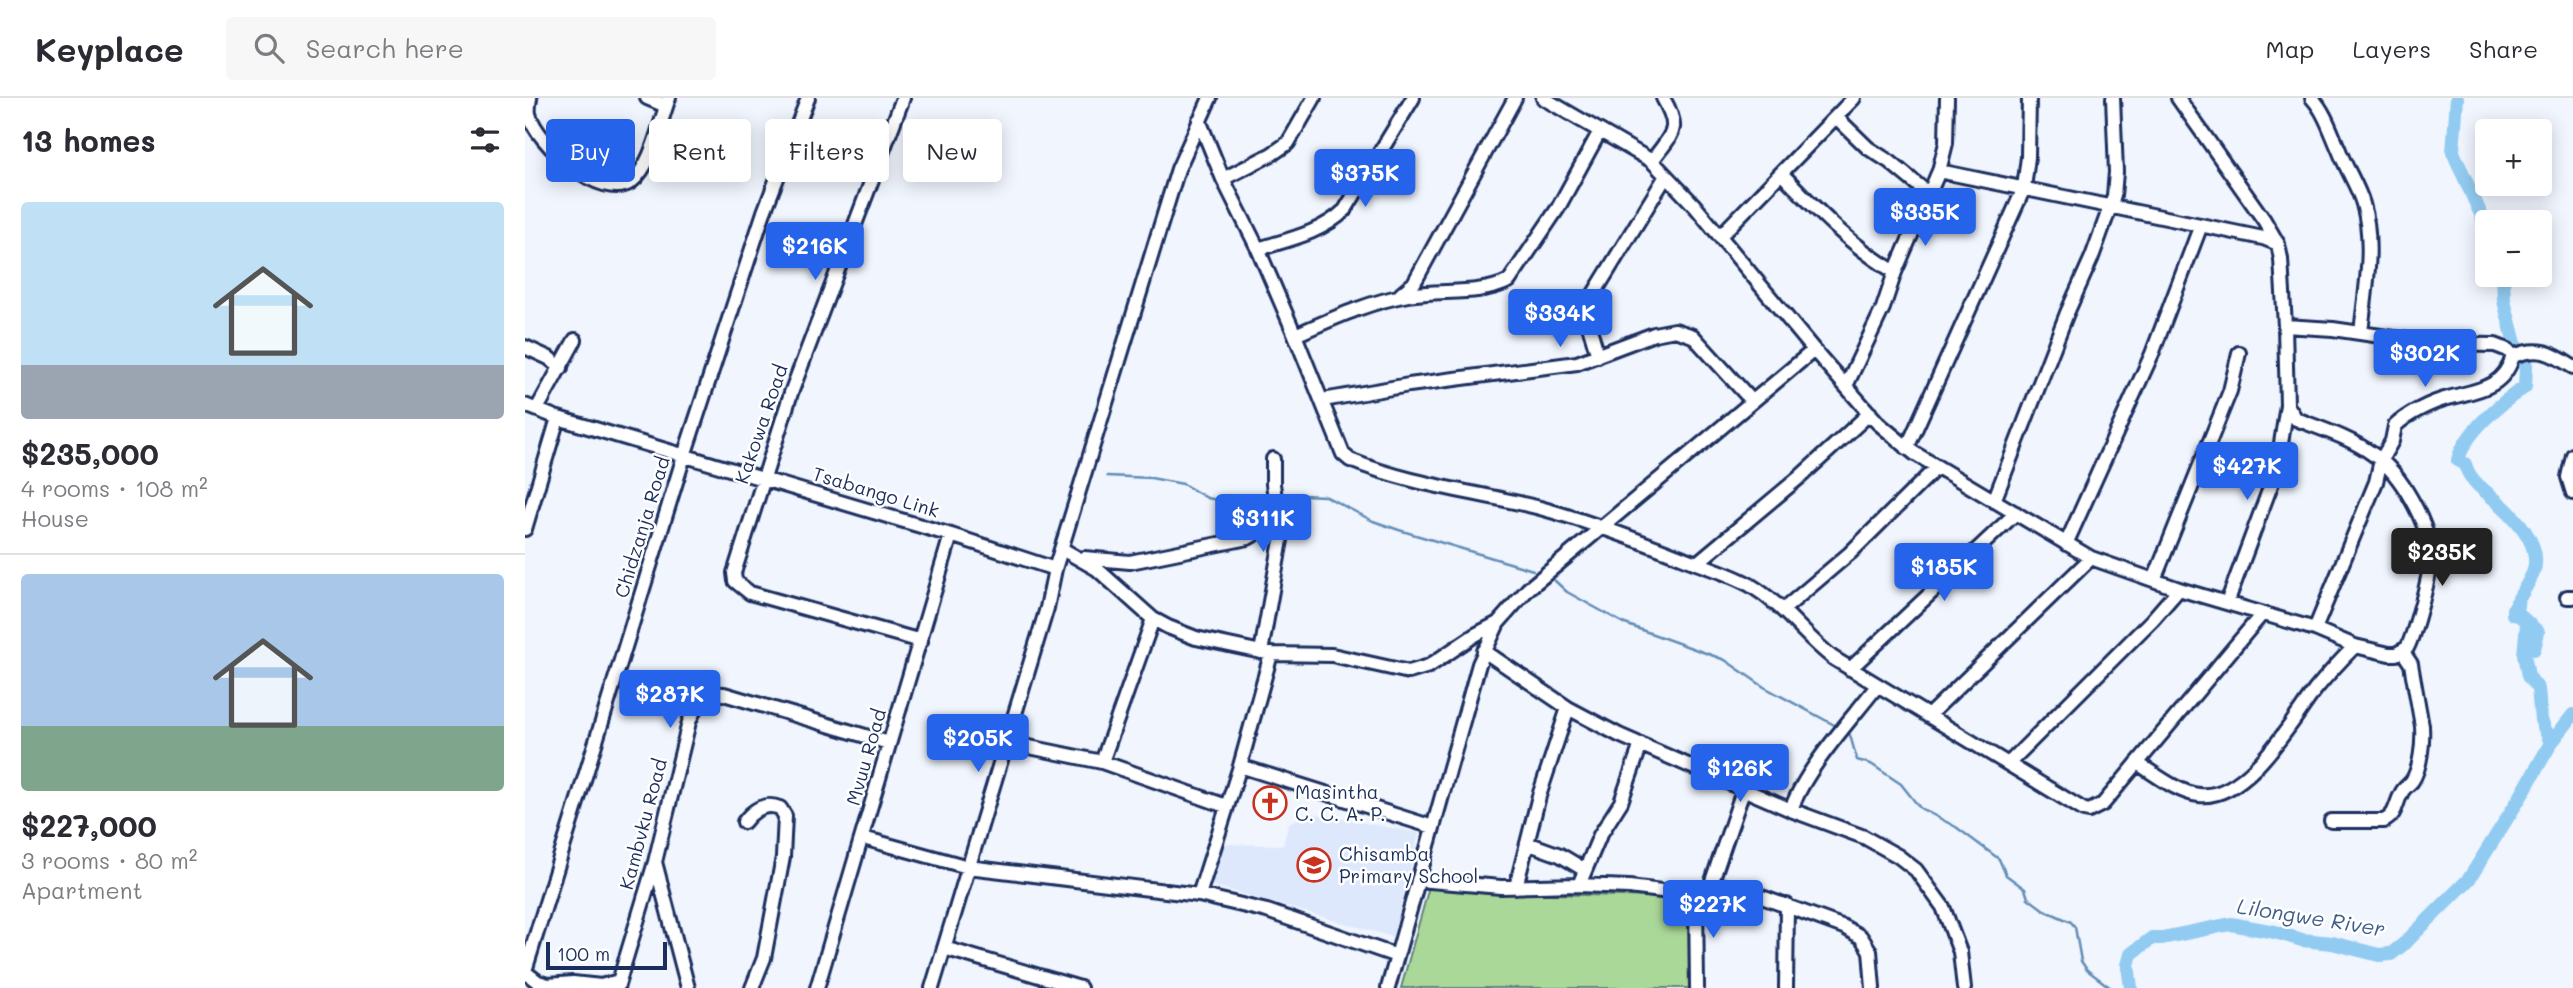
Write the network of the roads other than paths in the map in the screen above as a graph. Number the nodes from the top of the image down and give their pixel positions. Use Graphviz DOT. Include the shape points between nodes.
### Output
graph roads {
  1 [pos="530,98"];
  2 [pos="646,98"];
  3 [pos="808,98"];
  4 [pos="903,98"];
  5 [pos="1210,98"];
  6 [pos="1314,98"];
  7 [pos="1413,98"];
  8 [pos="1515,98"];
  9 [pos="1543,98"];
  10 [pos="1663,98"];
  11 [pos="1854,98"];
  12 [pos="1947,98"];
  13 [pos="2029,98"];
  14 [pos="2113,98"];
  15 [pos="2178,98"];
  16 [pos="2312,98"];
  17 [pos="667,102"];
  18 [pos="1563,104"];
  19 [pos="1836,117"];
  20 [pos="1199,120"];
  21 [pos="1600,131"];
  22 [pos="1652,162"];
  23 [pos="1939,171"];
  24 [pos="1781,173"];
  25 [pos="1667,176"];
  26 [pos="1223,179"];
  27 [pos="2024,188"];
  28 [pos="1930,195"];
  29 [pos="2110,207"];
  30 [pos="2201,225"];
  31 [pos="1720,236"];
  32 [pos="2278,244"];
  33 [pos="1258,249"];
  34 [pos="1895,272"];
  35 [pos="1398,297"];
  36 [pos="2285,326"];
  37 [pos="2361,333"];
  38 [pos="1296,335"];
  39 [pos="575,340"];
  40 [pos="525,347"];
  41 [pos="1814,350"];
  42 [pos="2239,353"];
  43 [pos="1598,356"];
  44 [pos="2514,356"];
  45 [pos="562,368"];
  46 [pos="2573,368"];
  47 [pos="1846,386"];
  48 [pos="1323,400"];
  49 [pos="1752,401"];
  50 [pos="2287,405"];
  51 [pos="531,407"];
  52 [pos="1870,413"];
  53 [pos="558,418"];
  54 [pos="1906,448"];
  55 [pos="2573,455"];
  56 [pos="684,457"];
  57 [pos="1273,459"];
  58 [pos="2381,460"];
  59 [pos="1937,467"];
  60 [pos="762,478"];
  61 [pos="2573,493"];
  62 [pos="1994,501"];
  63 [pos="529,504"];
  64 [pos="1278,509"];
  65 [pos="2015,513"];
  66 [pos="1600,528"];
  67 [pos="525,529"];
  68 [pos="951,535"];
  69 [pos="2066,544"];
  70 [pos="1068,553"];
  71 [pos="2091,558"];
  72 [pos="1697,563"];
  73 [pos="1055,569"];
  74 [pos="2154,580"];
  75 [pos="2179,589"];
  76 [pos="2227,603"];
  77 [pos="1784,609"];
  78 [pos="2262,614"];
  79 [pos="1153,619"];
  80 [pos="1498,623"];
  81 [pos="2315,629"];
  82 [pos="921,641"];
  83 [pos="2355,646"];
  84 [pos="1484,651"];
  85 [pos="2403,652"];
  86 [pos="1266,653"];
  87 [pos="1850,669"];
  88 [pos="1877,686"];
  89 [pos="1568,708"];
  90 [pos="1928,716"];
  91 [pos="1005,742"];
  92 [pos="890,743"];
  93 [pos="1641,744"];
  94 [pos="1102,762"];
  95 [pos="2137,763"];
  96 [pos="2008,764"];
  97 [pos="1240,766"];
  98 [pos="1744,788"];
  99 [pos="1226,806"];
  100 [pos="1791,810"];
  101 [pos="2331,821"];
  102 [pos="744,822"];
  103 [pos="1433,827"];
  104 [pos="863,838"];
  105 [pos="1527,843"];
  106 [pos="655,862"];
  107 [pos="968,867"];
  108 [pos="1585,870"];
  109 [pos="1418,880"];
  110 [pos="1579,885"];
  111 [pos="1516,887"];
  112 [pos="1710,887"];
  113 [pos="1696,892"];
  114 [pos="1199,895"];
  115 [pos="1787,905"];
  116 [pos="944,948"];
  117 [pos="1397,956"];
  118 [pos="525,972"];
  119 [pos="618,984"];
  120 [pos="688,988"];
  121 [pos="752,988"];
  122 [pos="817,988"];
  123 [pos="933,988"];
  124 [pos="1080,988"];
  125 [pos="1388,988"];
  126 [pos="1697,988"];
  127 [pos="1786,988"];
  128 [pos="1873,988"];
  129 [pos="1964,988"];
  1 -- 17 [label="street" via="530,116 558,153 588,178 621,186 642,168"];
  2 -- 17 [label="street"];
  3 -- 56 [label="street, Chidzanja Road" via="764,212"];
  4 -- 60 [label="street, Kakowa Road"];
  5 -- 20 [label="street"];
  6 -- 26 [label="street" via="1288,143"];
  7 -- 33 [label="street" via="1333,222"];
  8 -- 35 [label="street" via="1414,283"];
  9 -- 18 [label="street"];
  10 -- 22 [label="street" via="1674,127"];
  11 -- 19 [label="street"];
  12 -- 23 [label="street" via="1946,143"];
  13 -- 27 [label="street"];
  14 -- 29 [label="street" via="2116,172"];
  15 -- 32 [label="street"];
  16 -- 37 [label="street" via="2357,188 2366,218"];
  18 -- 21 [label="street"];
  19 -- 24 [label="street"];
  19 -- 28 [label="street"];
  20 -- 26 [label="street"];
  20 -- 70 [label="street" via="1181,159 1150,255"];
  21 -- 22 [label="street"];
  21 -- 35 [label="street" via="1558,208 1509,281 1479,289"];
  22 -- 25 [label="street"];
  23 -- 27 [label="street"];
  23 -- 28 [label="street"];
  24 -- 31 [label="street"];
  24 -- 34 [label="street" via="1831,224"];
  25 -- 31 [label="street"];
  25 -- 43 [label="street" via="1590,300 1587,319"];
  26 -- 33 [label="street"];
  27 -- 29 [label="street"];
  27 -- 54 [label="street"];
  28 -- 34 [label="street"];
  29 -- 30 [label="street"];
  29 -- 62 [label="street"];
  30 -- 32 [label="street"];
  30 -- 69 [label="street" via="2152,354"];
  31 -- 41 [label="street"];
  32 -- 36 [label="street"];
  33 -- 38 [label="street"];
  34 -- 47 [label="street"];
  35 -- 38 [label="street"];
  36 -- 37 [label="street"];
  36 -- 50 [label="street"];
  37 -- 44 [label="street" via="2435,344 2495,345"];
  38 -- 48 [label="street"];
  39 -- 45 [label="street"];
  40 -- 45 [label="street"];
  41 -- 47 [label="street"];
  41 -- 49 [label="street"];
  42 -- 74 [label="street" via="2230,391"];
  43 -- 48 [label="street" via="1552,368"];
  43 -- 49 [label="street" via="1665,331 1686,332"];
  44 -- 46 [label="street" via="2529,349 2554,355"];
  44 -- 58 [label="street" via="2509,368 2488,388 2437,401 2398,423"];
  45 -- 51 [label="street"];
  47 -- 52 [label="street"];
  48 -- 66 [label="street" via="1343,454 1350,460 1412,480 1540,508"];
  49 -- 66 [label="street"];
  50 -- 58 [label="street" via="2296,419 2355,443"];
  50 -- 76 [label="street" via="2277,469"];
  51 -- 53 [label="street, Tsabango Link"];
  52 -- 54 [label="street"];
  52 -- 72 [label="street"];
  53 -- 56 [label="street, Tsabango Link"];
  53 -- 63 [label="street"];
  54 -- 59 [label="street"];
  55 -- 61 [label="street" via="2568,477"];
  56 -- 60 [label="street, Tsabango Link"];
  56 -- 118 [label="street, Chidzanja Road"];
  57 -- 64 [label="street"];
  58 -- 81 [label="street"];
  58 -- 85 [label="street" via="2404,488 2431,552 2410,643"];
  59 -- 62 [label="street"];
  59 -- 77 [label="street" via="1850,553"];
  60 -- 68 [label="street, Tsabango Link"];
  60 -- 82 [label="street, Kakowa Road" via="735,581 750,593"];
  62 -- 65 [label="street"];
  63 -- 67 [label="street"];
  64 -- 70 [label="street" via="1257,533 1220,544 1130,562"];
  64 -- 86 [label="street" via="1281,551"];
  65 -- 69 [label="street"];
  65 -- 87 [label="street"];
  66 -- 72 [label="street"];
  66 -- 80 [label="street" via="1528,589"];
  68 -- 73 [label="street, Tsabango Link"];
  68 -- 82 [label="street, Mvuu Road"];
  69 -- 71 [label="street"];
  70 -- 73 [label="street"];
  70 -- 79 [label="street" via="1097,569"];
  71 -- 74 [label="street"];
  71 -- 90 [label="street"];
  72 -- 77 [label="street" via="1747,583"];
  73 -- 91 [label="street"];
  74 -- 75 [label="street"];
  75 -- 76 [label="street"];
  75 -- 96 [label="street"];
  76 -- 78 [label="street"];
  77 -- 87 [label="street" via="1818,646"];
  78 -- 81 [label="street"];
  78 -- 95 [label="street"];
  79 -- 86 [label="street" via="1196,638"];
  79 -- 94 [label="street"];
  80 -- 84 [label="street"];
  80 -- 86 [label="street" via="1429,666 1409,672 1332,655"];
  81 -- 83 [label="street"];
  82 -- 92 [label="street, Mvuu Road"];
  83 -- 85 [label="street" via="2389,654"];
  83 -- 95 [label="street" via="2268,753 2224,791 2188,792"];
  84 -- 89 [label="street"];
  84 -- 103 [label="street"];
  85 -- 101 [label="street" via="2411,664 2422,726 2414,778 2389,818"];
  86 -- 97 [label="street"];
  87 -- 88 [label="street"];
  88 -- 90 [label="street"];
  88 -- 100 [label="street" via="1815,768"];
  89 -- 93 [label="street"];
  89 -- 105 [label="street"];
  90 -- 96 [label="street"];
  91 -- 94 [label="street"];
  91 -- 107 [label="street"];
  92 -- 104 [label="street, Mvuu Road"];
  92 -- 106 [label="street, Kambvku Road" via="724,694 703,697 689,722"];
  93 -- 98 [label="street"];
  93 -- 108 [label="street" via="1621,802"];
  94 -- 99 [label="street"];
  95 -- 96 [label="street" via="2103,804 2089,811"];
  97 -- 99 [label="street"];
  97 -- 103 [label="street"];
  98 -- 100 [label="street"];
  98 -- 112 [label="street"];
  99 -- 114 [label="street"];
  100 -- 129 [label="street" via="1864,837 1916,870 1943,907 1960,952"];
  102 -- 121 [label="street" via="767,806 780,808 785,816 783,857 761,970"];
  103 -- 109 [label="street"];
  104 -- 107 [label="street"];
  104 -- 122 [label="street, Mvuu Road"];
  105 -- 108 [label="street"];
  105 -- 111 [label="street"];
  106 -- 119 [label="street, Kambvku Road"];
  106 -- 120 [label="street"];
  107 -- 114 [label="street"];
  107 -- 116 [label="street"];
  108 -- 110 [label="street"];
  109 -- 111 [label="street"];
  109 -- 117 [label="street"];
  110 -- 111 [label="street"];
  110 -- 113 [label="street"];
  112 -- 113 [label="street"];
  112 -- 115 [label="street" via="1741,889"];
  113 -- 126 [label="street"];
  114 -- 117 [label="street" via="1268,911"];
  115 -- 127 [label="street"];
  115 -- 128 [label="street" via="1861,937 1870,951"];
  116 -- 123 [label="street"];
  116 -- 124 [label="street"];
  117 -- 125 [label="street"];
  118 -- 119 [label="street" via="542,984"];
}
